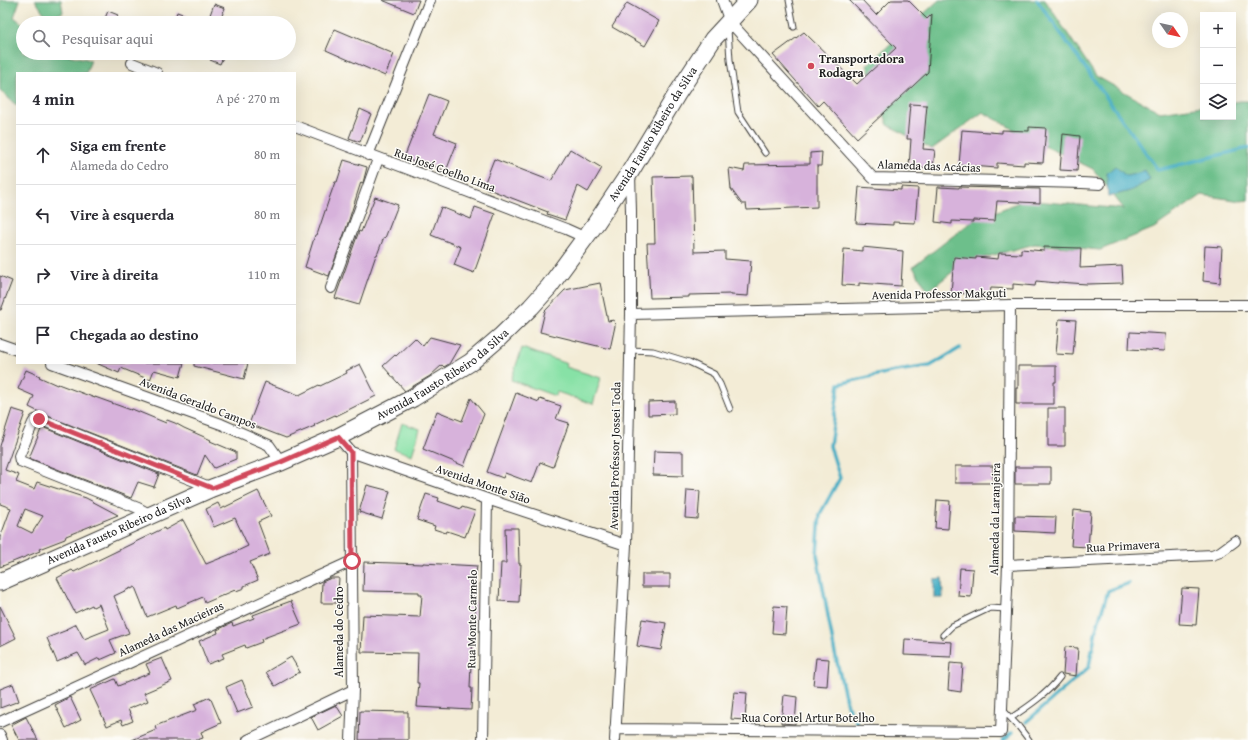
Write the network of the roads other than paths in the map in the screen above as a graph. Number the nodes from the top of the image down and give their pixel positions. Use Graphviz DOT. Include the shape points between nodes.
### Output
graph roads {
  1 [pos="430,0"];
  2 [pos="722,0"];
  3 [pos="749,0"];
  4 [pos="789,0"];
  5 [pos="729,23"];
  6 [pos="794,27"];
  7 [pos="132,63"];
  8 [pos="154,72"];
  9 [pos="296,126"];
  10 [pos="765,153"];
  11 [pos="368,154"];
  12 [pos="378,158"];
  13 [pos="630,172"];
  14 [pos="1100,184"];
  15 [pos="586,238"];
  16 [pos="332,288"];
  17 [pos="1248,305"];
  18 [pos="1010,306"];
  19 [pos="631,314"];
  20 [pos="0,344"];
  21 [pos="16,350"];
  22 [pos="630,350"];
  23 [pos="55,364"];
  24 [pos="730,408"];
  25 [pos="338,437"];
  26 [pos="351,452"];
  27 [pos="281,462"];
  28 [pos="212,488"];
  29 [pos="487,500"];
  30 [pos="151,515"];
  31 [pos="1235,541"];
  32 [pos="626,545"];
  33 [pos="352,561"];
  34 [pos="1008,564"];
  35 [pos="0,582"];
  36 [pos="1006,608"];
  37 [pos="943,635"];
  38 [pos="1060,676"];
  39 [pos="353,690"];
  40 [pos="1002,708"];
  41 [pos="1011,718"];
  42 [pos="0,722"];
  43 [pos="615,729"];
  44 [pos="1001,732"];
  45 [pos="0,735"];
  46 [pos="2,740"];
  47 [pos="248,740"];
  48 [pos="351,740"];
  49 [pos="483,740"];
  50 [pos="615,740"];
  51 [pos="1029,740"];
  1 -- 11 [label="street"];
  2 -- 5 [label="street, Alameda das Acácias"];
  3 -- 5 [label="main road, Avenida Fausto Ribeiro da Silva"];
  4 -- 6 [label="lane"];
  5 -- 10 [label="lane" via="730,60 738,112"];
  5 -- 13 [label="main road, Avenida Fausto Ribeiro da Silva" via="713,39"];
  5 -- 14 [label="street, Alameda das Acácias" via="873,178"];
  7 -- 8 [label="street"];
  9 -- 11 [label="street, Rua José Coelho Lima"];
  11 -- 12 [label="street, Rua José Coelho Lima"];
  12 -- 15 [label="street, Rua José Coelho Lima"];
  12 -- 16 [label="street"];
  13 -- 15 [label="main road, Avenida Fausto Ribeiro da Silva"];
  13 -- 19 [label="street, Avenida Professor Jossei Toda"];
  15 -- 25 [label="main road, Avenida Fausto Ribeiro da Silva" via="550,287 500,338 471,362 413,398"];
  17 -- 18 [label="street, Avenida Professor Makguti"];
  18 -- 19 [label="street, Avenida Professor Makguti"];
  18 -- 34 [label="street, Alameda da Laranjeira"];
  19 -- 22 [label="street, Avenida Professor Jossei Toda"];
  20 -- 21 [label="street"];
  22 -- 24 [label="lane" via="653,351 689,362 714,374"];
  22 -- 32 [label="street, Avenida Professor Jossei Toda"];
  23 -- 27 [label="street, Avenida Geraldo Campos" via="221,424 269,445"];
  25 -- 26 [label="street, Avenida Monte Sião"];
  25 -- 27 [label="main road, Avenida Fausto Ribeiro da Silva"];
  26 -- 29 [label="street, Avenida Monte Sião"];
  26 -- 33 [label="street, Alameda do Cedro"];
  27 -- 28 [label="main road, Avenida Fausto Ribeiro da Silva"];
  28 -- 30 [label="main road, Avenida Fausto Ribeiro da Silva"];
  28 -- 30 [label="street" via="39,419 35,420 19,456 20,461"];
  29 -- 32 [label="street, Avenida Monte Sião"];
  29 -- 49 [label="street, Rua Monte Carmelo"];
  30 -- 35 [label="main road, Avenida Fausto Ribeiro da Silva"];
  31 -- 34 [label="street, Rua Primavera" via="1212,555"];
  32 -- 43 [label="street, Avenida Professor Jossei Toda"];
  33 -- 39 [label="street, Alameda do Cedro"];
  33 -- 42 [label="street, Alameda das Macieiras"];
  34 -- 36 [label="street, Alameda da Laranjeira"];
  36 -- 37 [label="lane" via="990,608 952,626"];
  36 -- 40 [label="street, Alameda da Laranjeira"];
  38 -- 41 [label="lane" via="1054,685"];
  39 -- 47 [label="street"];
  39 -- 48 [label="street, Alameda do Cedro"];
  40 -- 41 [label="lane"];
  40 -- 44 [label="street, Alameda da Laranjeira"];
  41 -- 51 [label="lane"];
  43 -- 44 [label="street, Rua Coronel Artur Botelho"];
  43 -- 50 [label="street, Avenida Professor Jossei Toda"];
  45 -- 46 [label="street"];
}
